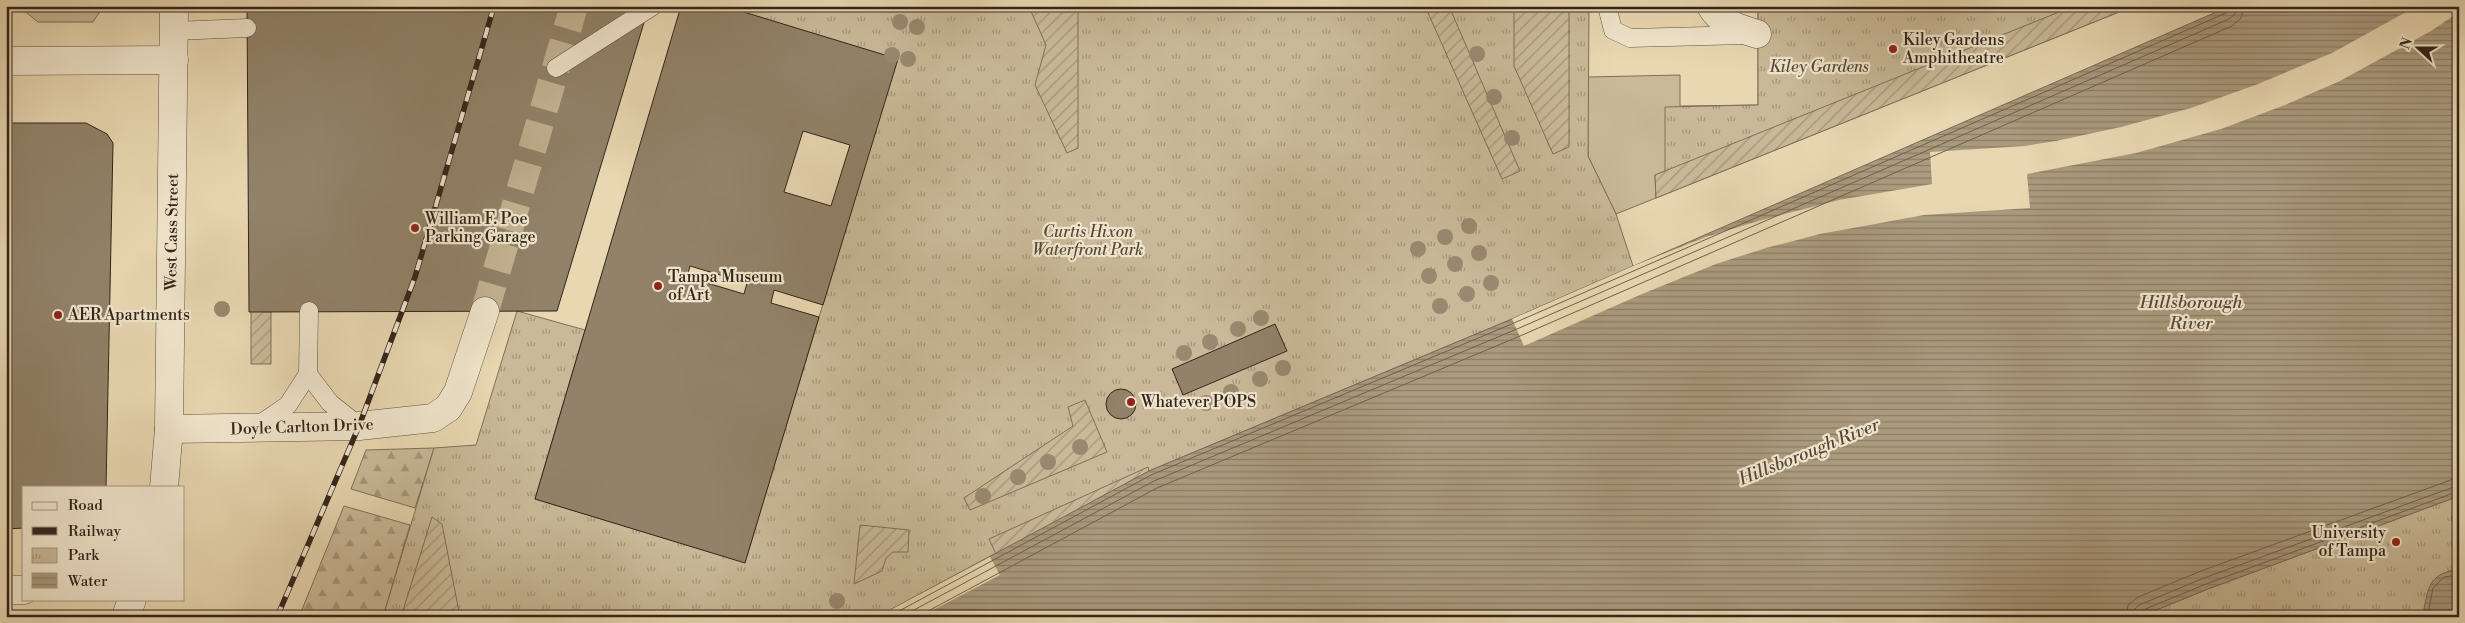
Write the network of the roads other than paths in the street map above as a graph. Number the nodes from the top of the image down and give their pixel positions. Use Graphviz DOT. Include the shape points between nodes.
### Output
graph roads {
  1 [pos="653,6"];
  2 [pos="1607,6"];
  3 [pos="1711,6"];
  4 [pos="174,19"];
  5 [pos="247,28"];
  6 [pos="1757,34"];
  7 [pos="174,60"];
  8 [pos="6,61"];
  9 [pos="556,68"];
  10 [pos="309,312"];
  11 [pos="485,312"];
  12 [pos="308,374"];
  13 [pos="359,426"];
  14 [pos="169,429"];
  15 [pos="254,429"];
  16 [pos="164,486"];
  17 [pos="6,590"];
  18 [pos="22,590"];
  19 [pos="132,600"];
  20 [pos="126,617"];
  1 -- 9 [label="lane"];
  2 -- 6 [label="lane" via="1613,30 1630,38"];
  3 -- 6 [label="street" via="1715,14 1737,28"];
  4 -- 5 [label="lane"];
  4 -- 7 [label="street, West Cass Street"];
  7 -- 8 [label="street"];
  7 -- 14 [label="street, West Cass Street"];
  10 -- 12 [label="lane"];
  11 -- 13 [label="street, Doyle Carlton Drive" via="458,392 448,408 433,418"];
  12 -- 13 [label="lane" via="330,403"];
  12 -- 15 [label="lane" via="288,405"];
  13 -- 15 [label="street, Doyle Carlton Drive"];
  14 -- 15 [label="street, Doyle Carlton Drive"];
  14 -- 16 [label="street, West Cass Street"];
  17 -- 18 [label="street"];
  19 -- 20 [label="street"];
}
